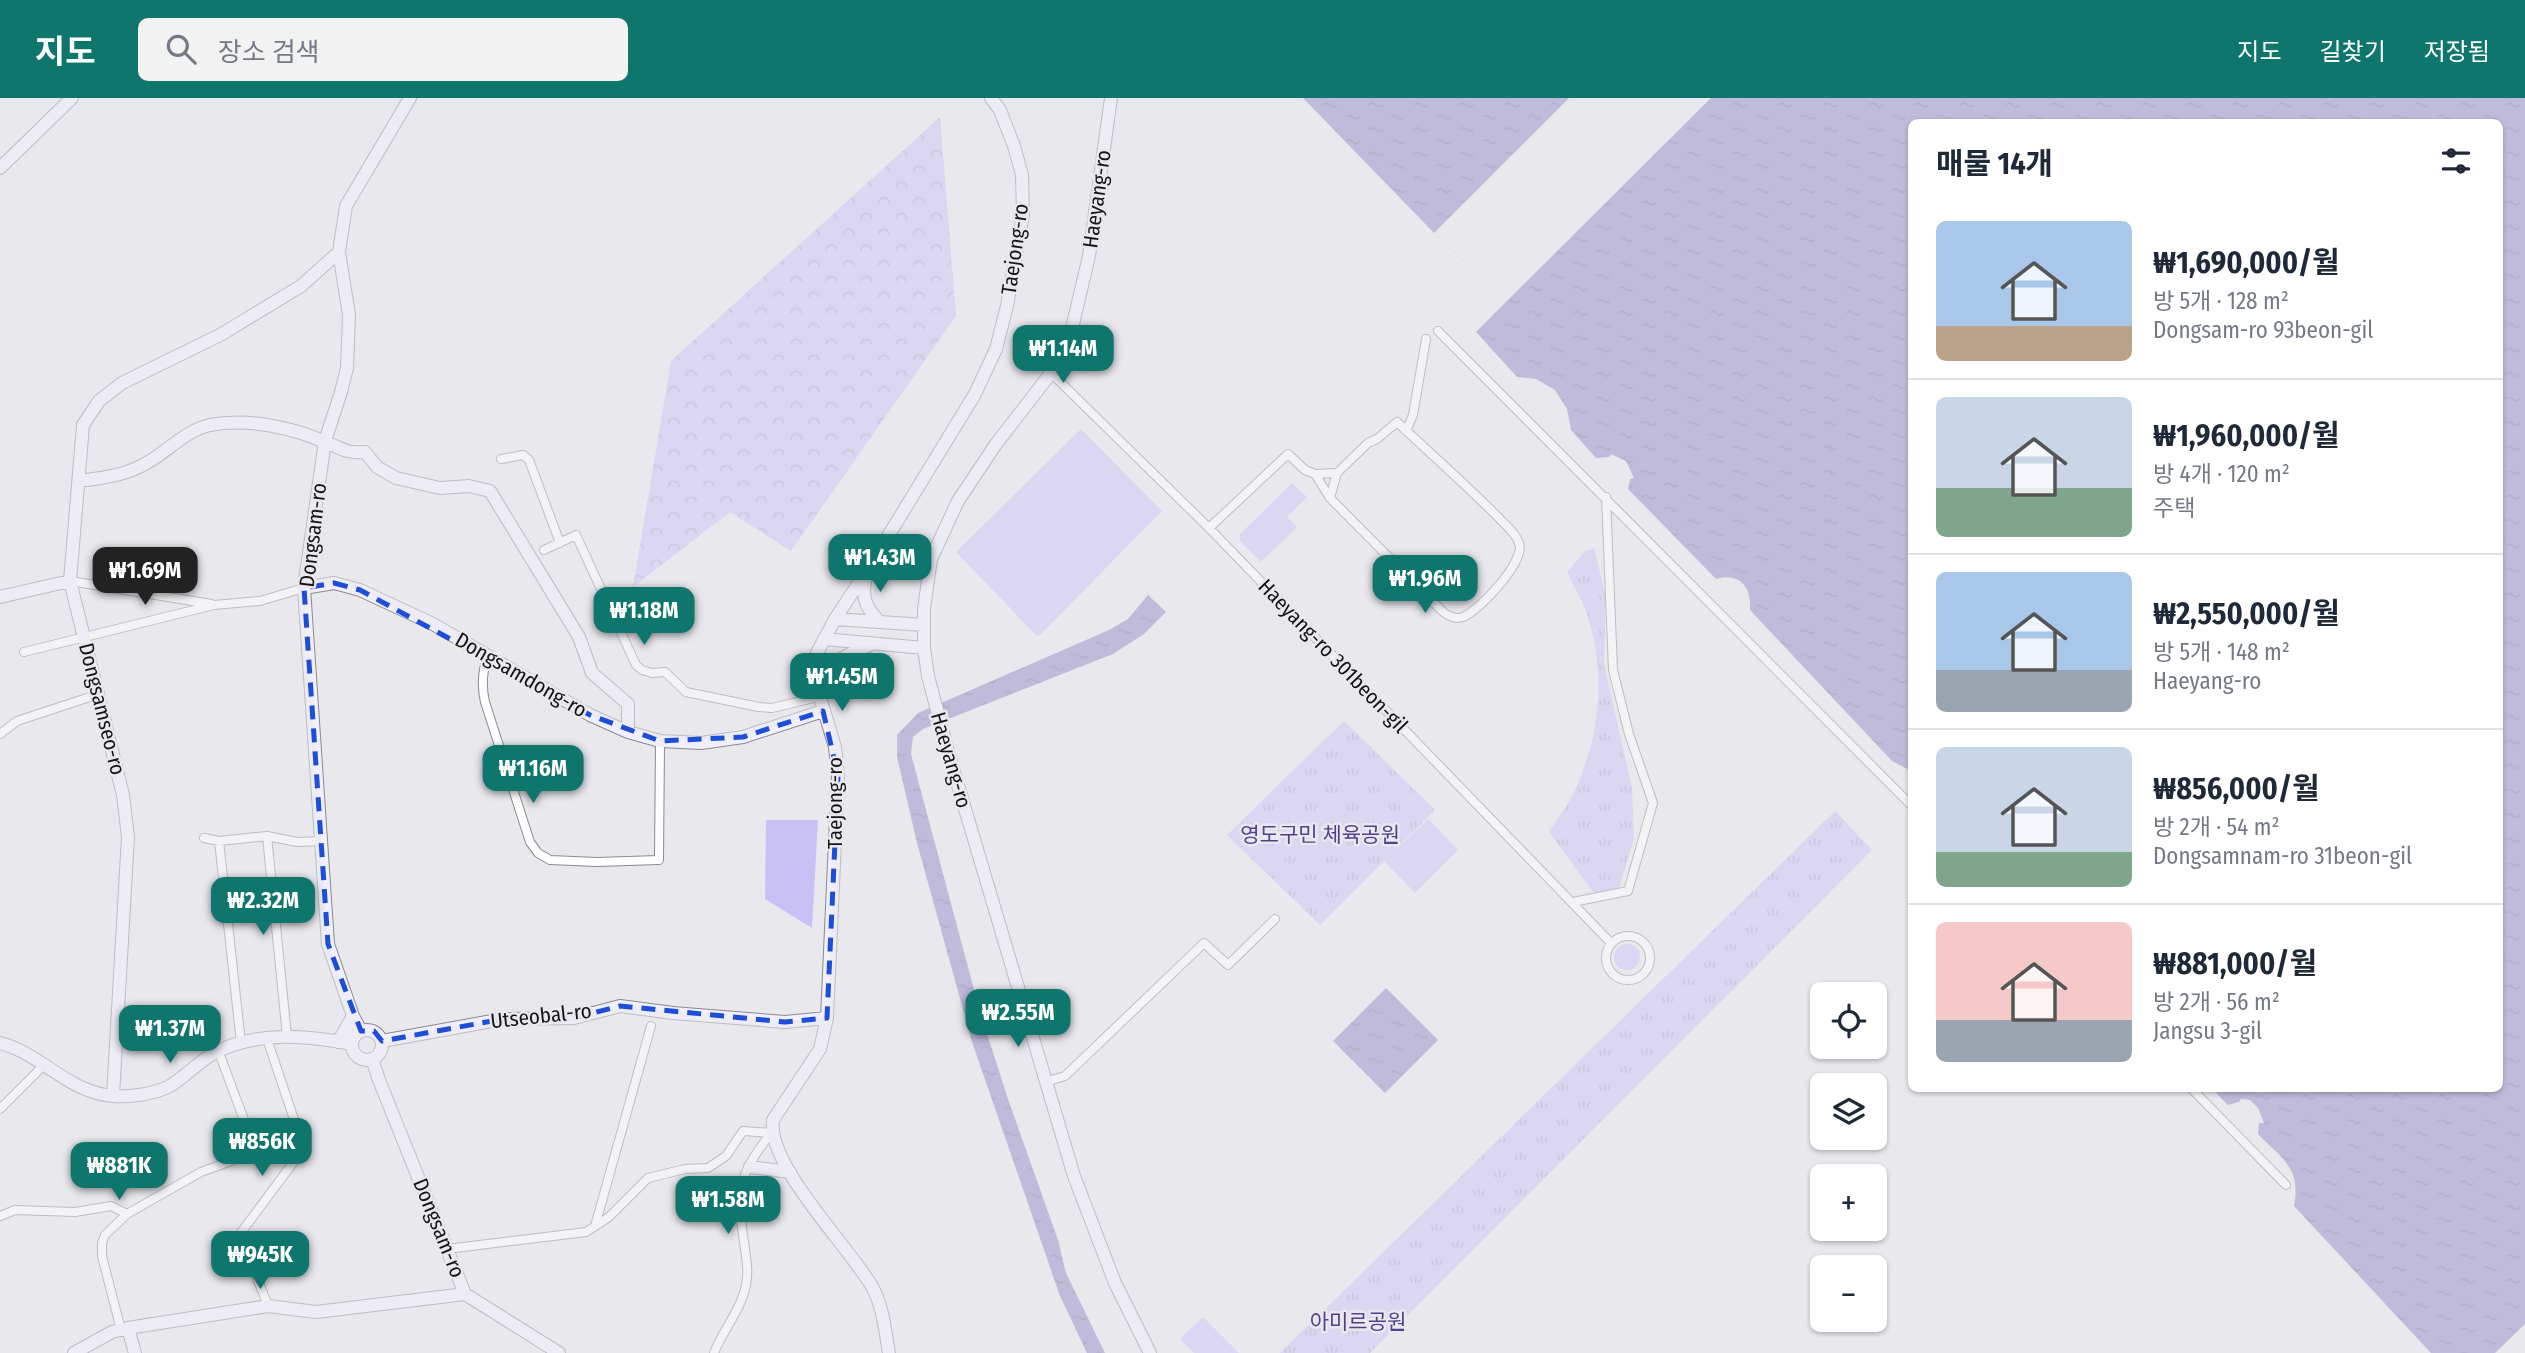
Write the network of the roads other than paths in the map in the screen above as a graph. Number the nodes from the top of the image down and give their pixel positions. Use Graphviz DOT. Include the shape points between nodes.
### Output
graph roads {
  1 [pos="72,98"];
  2 [pos="400,98"];
  3 [pos="410,98"];
  4 [pos="991,98"];
  5 [pos="1111,98"];
  6 [pos="397,120"];
  7 [pos="0,168"];
  8 [pos="339,253"];
  9 [pos="1438,331"];
  10 [pos="1426,339"];
  11 [pos="1051,373"];
  12 [pos="1406,431"];
  13 [pos="325,442"];
  14 [pos="501,459"];
  15 [pos="1337,473"];
  16 [pos="1315,474"];
  17 [pos="79,481"];
  18 [pos="1606,497"];
  19 [pos="1329,498"];
  20 [pos="1209,528"];
  21 [pos="560,543"];
  22 [pos="544,550"];
  23 [pos="868,569"];
  24 [pos="70,581"];
  25 [pos="304,588"];
  26 [pos="0,597"];
  27 [pos="214,605"];
  28 [pos="835,619"];
  29 [pos="880,622"];
  30 [pos="924,625"];
  31 [pos="84,637"];
  32 [pos="824,639"];
  33 [pos="874,643"];
  34 [pos="924,648"];
  35 [pos="24,652"];
  36 [pos="488,656"];
  37 [pos="99,694"];
  38 [pos="817,694"];
  39 [pos="824,711"];
  40 [pos="628,732"];
  41 [pos="0,734"];
  42 [pos="660,741"];
  43 [pos="1908,802"];
  44 [pos="267,836"];
  45 [pos="204,838"];
  46 [pos="219,841"];
  47 [pos="322,841"];
  48 [pos="1573,902"];
  49 [pos="1275,919"];
  50 [pos="1611,943"];
  51 [pos="353,1016"];
  52 [pos="827,1018"];
  53 [pos="651,1026"];
  54 [pos="361,1031"];
  55 [pos="265,1036"];
  56 [pos="287,1036"];
  57 [pos="382,1041"];
  58 [pos="338,1042"];
  59 [pos="0,1043"];
  60 [pos="241,1043"];
  61 [pos="352,1044"];
  62 [pos="218,1051"];
  63 [pos="372,1059"];
  64 [pos="43,1066"];
  65 [pos="1045,1082"];
  66 [pos="2195,1092"];
  67 [pos="113,1096"];
  68 [pos="0,1110"];
  69 [pos="771,1133"];
  70 [pos="750,1167"];
  71 [pos="790,1172"];
  72 [pos="2286,1185"];
  73 [pos="127,1214"];
  74 [pos="0,1216"];
  75 [pos="595,1226"];
  76 [pos="447,1249"];
  77 [pos="465,1294"];
  78 [pos="268,1306"];
  79 [pos="125,1329"];
  80 [pos="74,1353"];
  81 [pos="135,1353"];
  82 [pos="559,1353"];
  83 [pos="714,1353"];
  84 [pos="889,1353"];
  85 [pos="1150,1353"];
  1 -- 7 [label="main road"];
  2 -- 6 [label="main road"];
  3 -- 6 [label="main road, Dongsam-ro"];
  4 -- 23 [label="main road, Taejong-ro" via="1000,110 1022,175 1023,215 996,349 955,427"];
  5 -- 11 [label="main road, Haeyang-ro" via="1078,309 1069,341"];
  6 -- 8 [label="main road, Dongsam-ro" via="346,206"];
  8 -- 13 [label="main road, Dongsam-ro" via="349,316 348,356"];
  8 -- 17 [label="main road, Dongsamseo-ro" via="301,286 222,334 122,383 99,401 83,425"];
  9 -- 18 [label="street"];
  10 -- 12 [label="street"];
  11 -- 20 [label="street, Haeyang-ro 301beon-gil"];
  11 -- 30 [label="main road, Haeyang-ro" via="958,501 931,559"];
  12 -- 15 [label="street" via="1397,422"];
  12 -- 19 [label="street" via="1519,541 1521,550 1510,573 1471,611 1462,617 1447,615"];
  13 -- 17 [label="main road" via="265,423 209,425 143,466"];
  13 -- 25 [label="main road, Dongsam-ro"];
  13 -- 40 [label="main road" via="346,453 365,452 377,467 396,478 440,488 469,486 490,491 579,637 592,673 628,704"];
  14 -- 21 [label="street" via="523,455 529,460"];
  15 -- 16 [label="street"];
  15 -- 19 [label="street"];
  16 -- 19 [label="street"];
  16 -- 20 [label="street" via="1289,454"];
  17 -- 24 [label="main road, Dongsamseo-ro"];
  18 -- 43 [label="street"];
  18 -- 48 [label="street" via="1613,670 1653,803 1628,891"];
  20 -- 48 [label="street, Haeyang-ro 301beon-gil"];
  21 -- 22 [label="street"];
  21 -- 38 [label="street" via="576,536 642,670 665,672 686,692 759,707 772,708"];
  23 -- 28 [label="main road, Taejong-ro"];
  23 -- 29 [label="main road" via="863,599"];
  24 -- 26 [label="main road"];
  24 -- 27 [label="street"];
  24 -- 31 [label="main road, Dongsamseo-ro"];
  25 -- 27 [label="street" via="260,601"];
  25 -- 36 [label="main road, Dongsamdong-ro" via="334,583 360,590"];
  25 -- 47 [label="main road, Dongsam-ro"];
  27 -- 31 [label="street"];
  28 -- 29 [label="main road"];
  28 -- 32 [label="main road, Taejong-ro"];
  29 -- 30 [label="main road"];
  30 -- 34 [label="main road, Haeyang-ro"];
  31 -- 35 [label="street"];
  31 -- 37 [label="main road, Dongsamseo-ro"];
  32 -- 33 [label="main road"];
  32 -- 38 [label="main road, Taejong-ro" via="817,653"];
  33 -- 34 [label="main road"];
  33 -- 38 [label="main road" via="834,662 823,674"];
  34 -- 65 [label="main road, Haeyang-ro" via="947,748"];
  36 -- 40 [label="main road, Dongsamdong-ro"];
  36 -- 42 [label="street" via="482,689 489,714 530,842 550,860 659,860"];
  37 -- 41 [label="street" via="17,721"];
  37 -- 67 [label="main road, Dongsamseo-ro" via="126,809 128,837"];
  38 -- 39 [label="main road, Taejong-ro"];
  39 -- 42 [label="main road, Dongsamdong-ro" via="743,737 701,743"];
  39 -- 52 [label="main road, Taejong-ro" via="838,775"];
  40 -- 42 [label="main road, Dongsamdong-ro"];
  44 -- 46 [label="street"];
  44 -- 47 [label="street"];
  44 -- 56 [label="street"];
  45 -- 46 [label="street"];
  46 -- 60 [label="street"];
  47 -- 51 [label="main road, Dongsam-ro" via="328,944"];
  48 -- 50 [label="street, Haeyang-ro 301beon-gil"];
  49 -- 65 [label="street" via="1228,965 1204,943 1065,1076"];
  50 -- 50 [label="street" via="1606,964 1615,977 1630,980 1643,974 1650,961 1643,942 1630,936"];
  51 -- 54 [label="main road, Dongsam-ro"];
  51 -- 58 [label="main road"];
  52 -- 57 [label="main road, Utseobal-ro" via="785,1022 620,1006 573,1018 491,1020"];
  52 -- 69 [label="main road, Taejong-ro" via="820,1049 773,1120"];
  53 -- 75 [label="street"];
  54 -- 57 [label="main road" via="374,1031"];
  54 -- 61 [label="main road"];
  55 -- 56 [label="main road"];
  55 -- 60 [label="main road"];
  55 -- 78 [label="street" via="302,1143 301,1152 240,1234"];
  56 -- 58 [label="main road"];
  57 -- 63 [label="main road" via="379,1054"];
  58 -- 61 [label="main road"];
  59 -- 64 [label="main road"];
  60 -- 62 [label="main road"];
  61 -- 63 [label="main road" via="360,1058"];
  62 -- 67 [label="main road" via="167,1087 136,1096"];
  62 -- 73 [label="street" via="256,1152 201,1171"];
  63 -- 76 [label="main road, Dongsam-ro"];
  64 -- 67 [label="main road" via="76,1086"];
  64 -- 68 [label="street"];
  65 -- 85 [label="main road, Haeyang-ro" via="1115,1283"];
  66 -- 72 [label="street"];
  69 -- 70 [label="street"];
  69 -- 71 [label="main road"];
  69 -- 75 [label="street" via="743,1131 726,1156 708,1168 648,1178"];
  70 -- 71 [label="main road"];
  70 -- 83 [label="street" via="739,1196 746,1285"];
  71 -- 84 [label="main road" via="873,1287"];
  73 -- 74 [label="street" via="111,1206 75,1212 15,1210"];
  73 -- 79 [label="street" via="102,1243"];
  75 -- 76 [label="street" via="586,1232"];
  76 -- 77 [label="main road, Dongsam-ro"];
  77 -- 78 [label="main road" via="316,1312"];
  77 -- 82 [label="main road, Dongsam-ro"];
  78 -- 79 [label="main road"];
  79 -- 80 [label="main road"];
  79 -- 81 [label="main road"];
}
